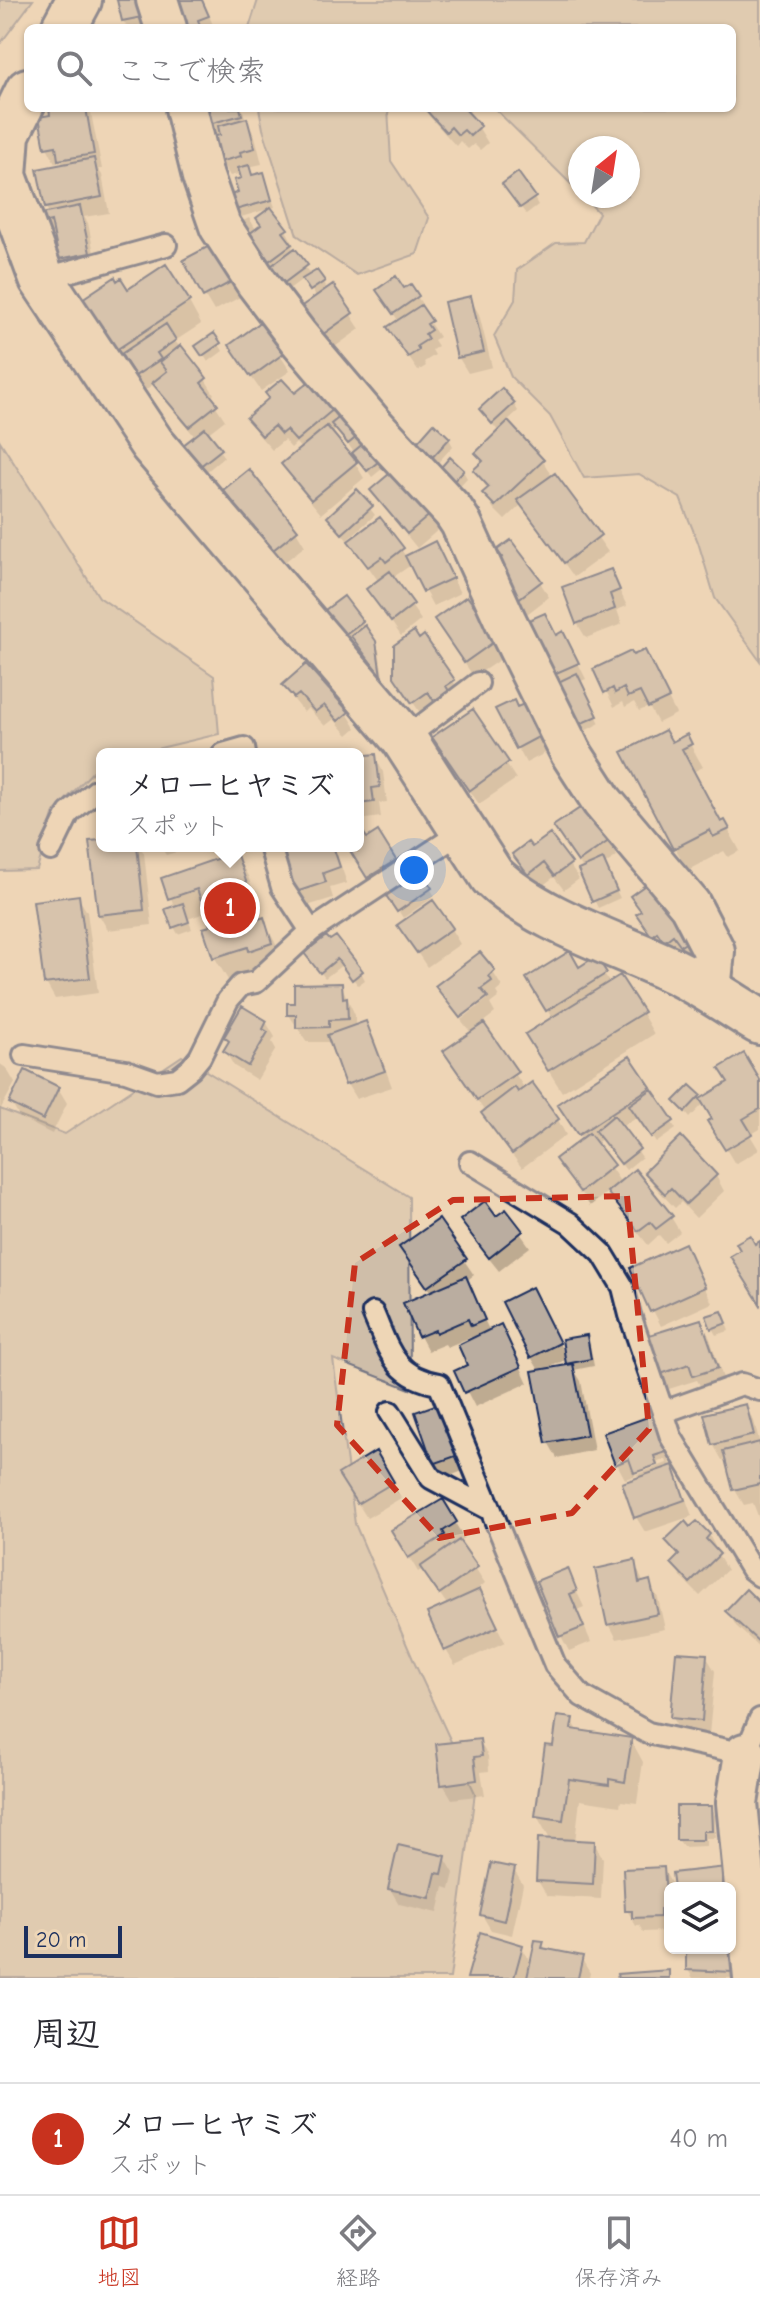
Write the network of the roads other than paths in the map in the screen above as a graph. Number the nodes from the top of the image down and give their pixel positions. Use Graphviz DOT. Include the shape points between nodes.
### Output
graph roads {
  1 [pos="79,0"];
  2 [pos="157,0"];
  3 [pos="66,24"];
  4 [pos="165,24"];
  5 [pos="24,99"];
  6 [pos="187,112"];
  7 [pos="166,245"];
  8 [pos="42,279"];
  9 [pos="478,683"];
  10 [pos="404,739"];
  11 [pos="96,791"];
  12 [pos="463,831"];
  13 [pos="51,850"];
  14 [pos="272,852"];
  15 [pos="311,931"];
  16 [pos="710,991"];
  17 [pos="760,1022"];
  18 [pos="24,1055"];
  19 [pos="470,1162"];
  20 [pos="373,1313"];
  21 [pos="760,1390"];
  22 [pos="662,1409"];
  23 [pos="390,1412"];
  24 [pos="491,1510"];
  25 [pos="760,1576"];
  26 [pos="752,1736"];
  27 [pos="751,1861"];
  28 [pos="754,1978"];
  1 -- 3 [label="street"];
  2 -- 4 [label="street"];
  5 -- 8 [label="street" via="7,134 4,176"];
  6 -- 16 [label="street" via="220,226 298,337 453,511 571,753 602,801 690,905 714,951"];
  7 -- 8 [label="lane"];
  8 -- 10 [label="street" via="152,444"];
  9 -- 10 [label="lane"];
  10 -- 12 [label="street"];
  11 -- 13 [label="lane" via="69,813"];
  12 -- 15 [label="lane"];
  12 -- 16 [label="street" via="508,892"];
  14 -- 15 [label="lane" via="282,887"];
  15 -- 18 [label="lane" via="256,982 241,985 200,1057 177,1079 157,1082 126,1071"];
  16 -- 17 [label="street"];
  19 -- 22 [label="lane" via="570,1223 603,1254 623,1287"];
  20 -- 24 [label="lane" via="393,1358 405,1371 439,1384"];
  21 -- 22 [label="lane" via="742,1384"];
  22 -- 25 [label="lane" via="671,1437"];
  23 -- 24 [label="lane" via="431,1478"];
  24 -- 26 [label="lane" via="555,1665 582,1696 648,1733"];
  26 -- 27 [label="street" via="737,1803"];
  27 -- 28 [label="street"];
}
